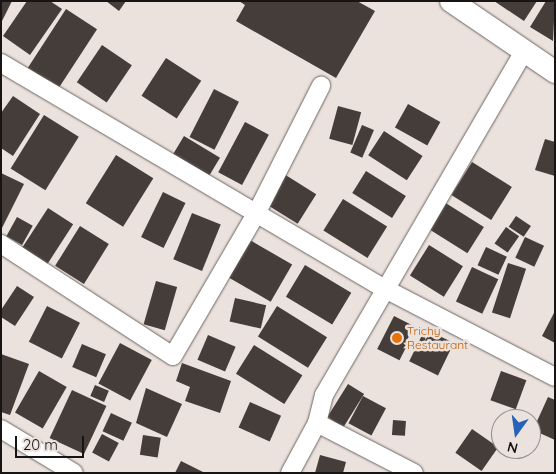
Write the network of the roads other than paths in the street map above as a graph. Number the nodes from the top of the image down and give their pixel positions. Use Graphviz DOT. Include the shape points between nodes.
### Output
graph roads {
  1 [pos="451,1"];
  2 [pos="524,51"];
  3 [pos="1,63"];
  4 [pos="555,72"];
  5 [pos="321,86"];
  6 [pos="256,214"];
  7 [pos="1,244"];
  8 [pos="385,289"];
  9 [pos="555,377"];
  10 [pos="318,423"];
  11 [pos="1,428"];
  12 [pos="74,473"];
  13 [pos="290,473"];
  14 [pos="414,473"];
  1 -- 2 [label="street"];
  2 -- 4 [label="street"];
  2 -- 8 [label="street"];
  3 -- 6 [label="street"];
  5 -- 6 [label="street"];
  6 -- 7 [label="street" via="173,356"];
  6 -- 8 [label="street"];
  8 -- 9 [label="street"];
  8 -- 10 [label="street" via="324,395"];
  10 -- 13 [label="street"];
  10 -- 14 [label="street"];
  11 -- 12 [label="street"];
}
